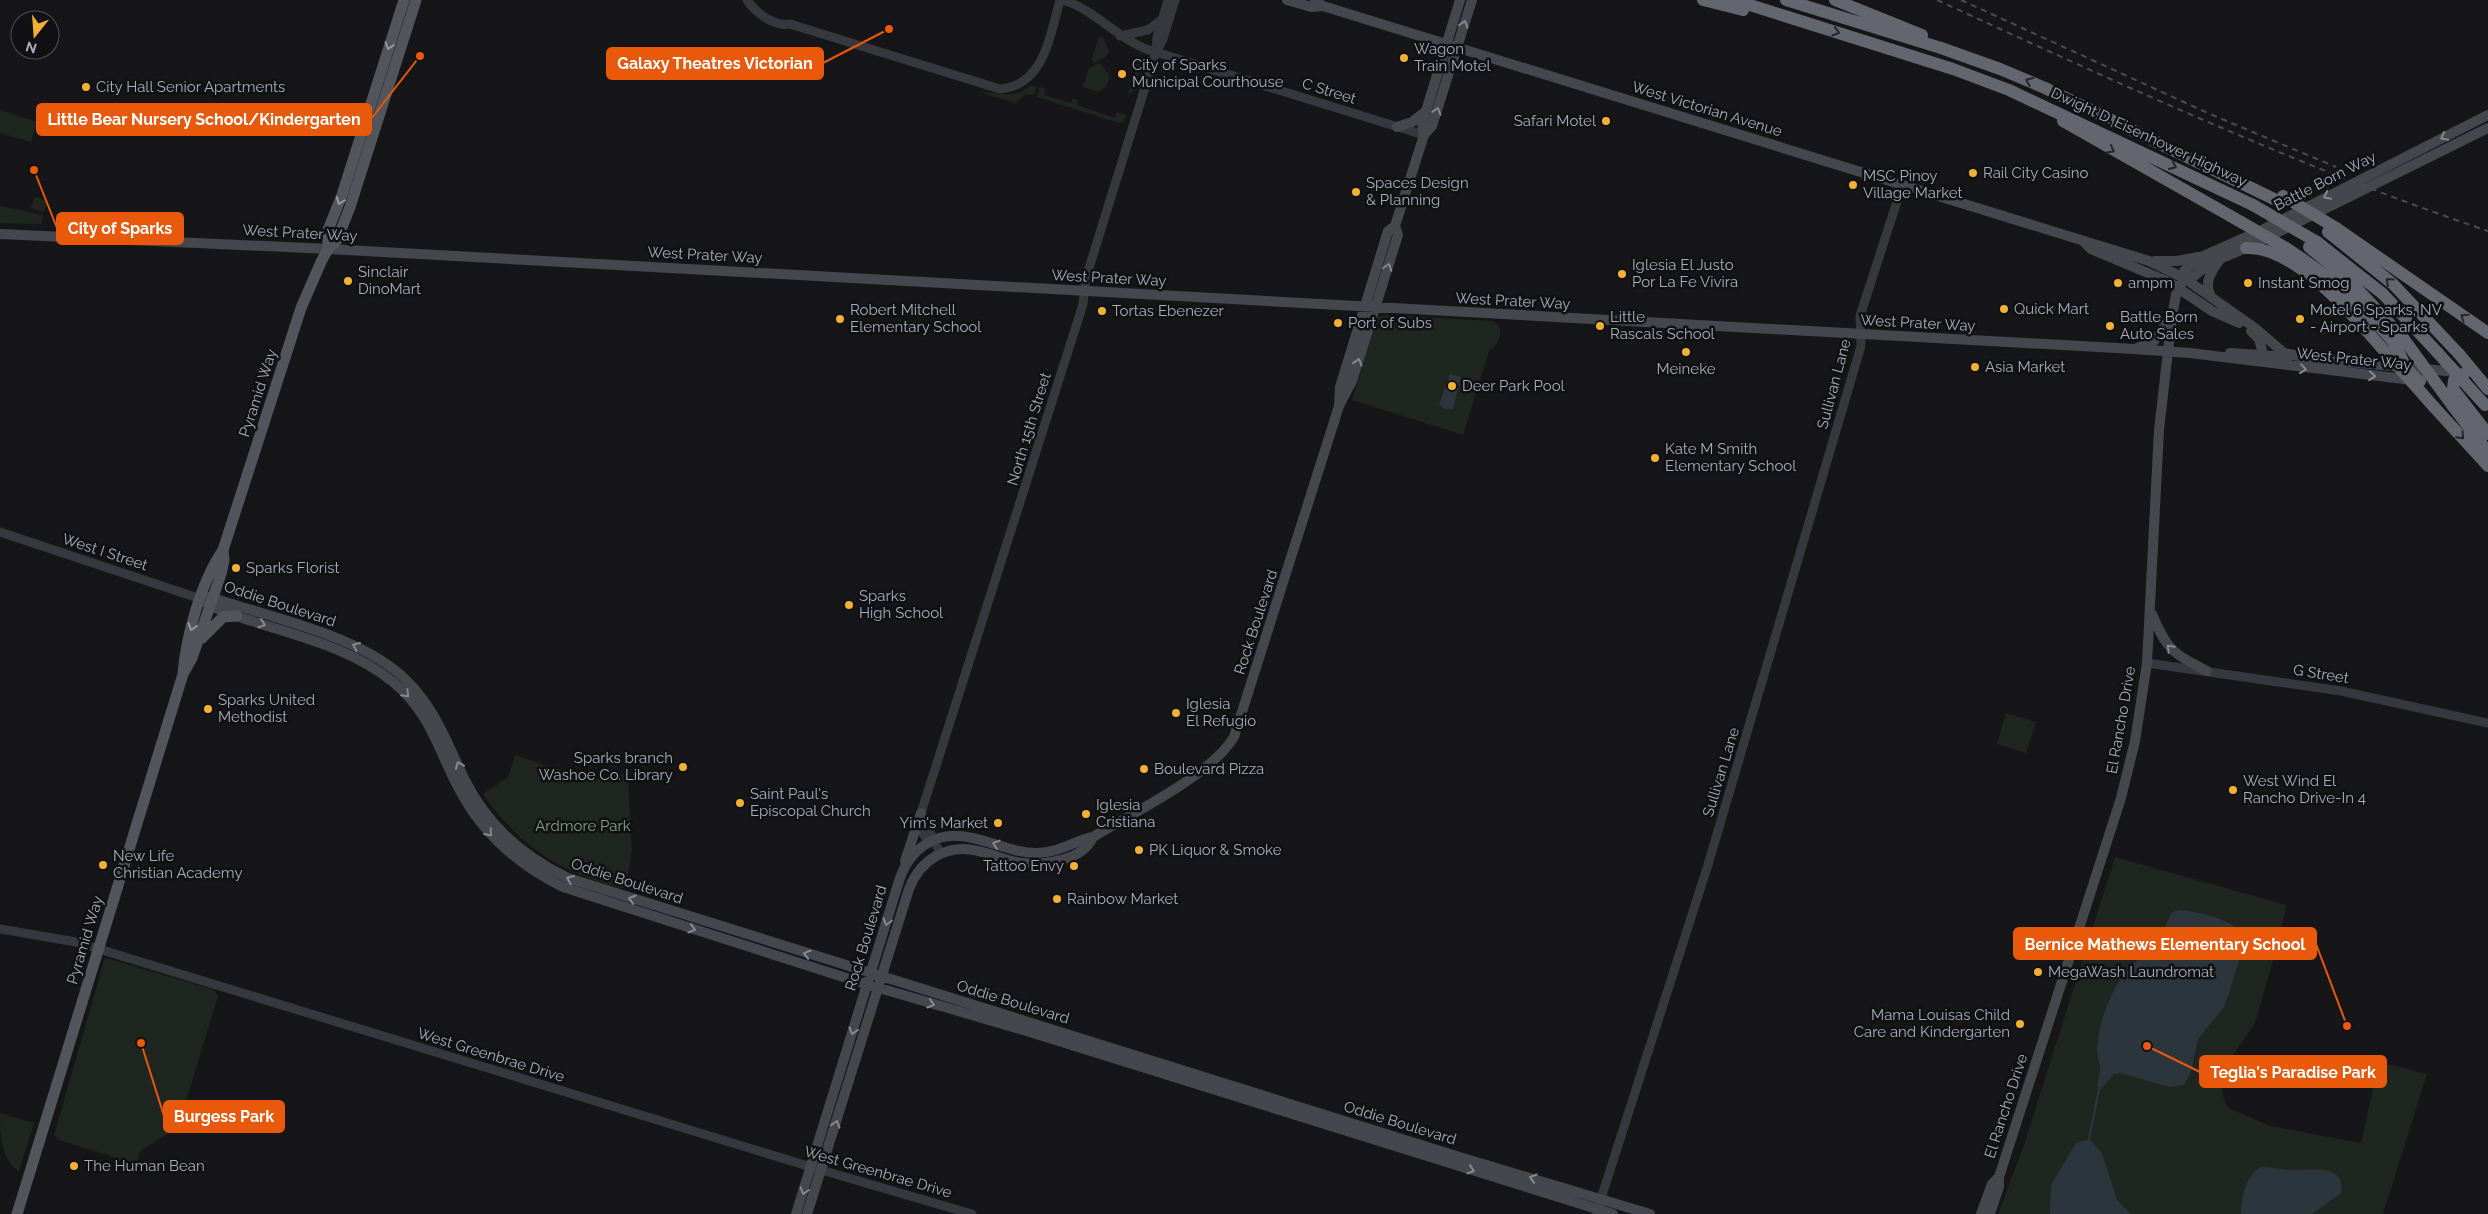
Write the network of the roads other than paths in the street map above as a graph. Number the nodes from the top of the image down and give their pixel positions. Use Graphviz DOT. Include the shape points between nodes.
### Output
graph roads {
  1 [pos="404,0"];
  2 [pos="416,0"];
  3 [pos="747,0"];
  4 [pos="753,0"];
  5 [pos="1061,0"];
  6 [pos="1168,0"];
  7 [pos="1175,0"];
  8 [pos="1287,0"];
  9 [pos="1460,0"];
  10 [pos="1472,0"];
  11 [pos="1703,0"];
  12 [pos="1734,0"];
  13 [pos="1786,0"];
  14 [pos="1835,0"];
  15 [pos="1319,3"];
  16 [pos="1790,17"];
  17 [pos="1163,18"];
  18 [pos="790,24"];
  19 [pos="1120,36"];
  20 [pos="1452,46"];
  21 [pos="1941,48"];
  22 [pos="1156,52"];
  23 [pos="2042,104"];
  24 [pos="1426,111"];
  25 [pos="2488,115"];
  26 [pos="1397,128"];
  27 [pos="2488,128"];
  28 [pos="1424,136"];
  29 [pos="1902,186"];
  30 [pos="1395,226"];
  31 [pos="2332,230"];
  32 [pos="0,234"];
  33 [pos="2083,241"];
  34 [pos="2313,245"];
  35 [pos="2246,248"];
  36 [pos="328,249"];
  37 [pos="2203,256"];
  38 [pos="2221,258"];
  39 [pos="2149,261"];
  40 [pos="2181,283"];
  41 [pos="1084,291"];
  42 [pos="2211,298"];
  43 [pos="1364,308"];
  44 [pos="1375,309"];
  45 [pos="2172,316"];
  46 [pos="2380,328"];
  47 [pos="2488,333"];
  48 [pos="1861,335"];
  49 [pos="2134,349"];
  50 [pos="2167,352"];
  51 [pos="2263,354"];
  52 [pos="2216,356"];
  53 [pos="2319,360"];
  54 [pos="2383,364"];
  55 [pos="2284,366"];
  56 [pos="2404,366"];
  57 [pos="2465,372"];
  58 [pos="2488,375"];
  59 [pos="2420,381"];
  60 [pos="2453,384"];
  61 [pos="2488,388"];
  62 [pos="1339,406"];
  63 [pos="2486,407"];
  64 [pos="2488,434"];
  65 [pos="2488,452"];
  66 [pos="2488,466"];
  67 [pos="0,532"];
  68 [pos="208,601"];
  69 [pos="2150,611"];
  70 [pos="237,616"];
  71 [pos="197,643"];
  72 [pos="2147,663"];
  73 [pos="2207,671"];
  74 [pos="183,674"];
  75 [pos="2488,723"];
  76 [pos="921,813"];
  77 [pos="1093,837"];
  78 [pos="932,840"];
  79 [pos="940,853"];
  80 [pos="902,871"];
  81 [pos="0,929"];
  82 [pos="98,948"];
  83 [pos="871,974"];
  84 [pos="880,982"];
  85 [pos="868,984"];
  86 [pos="816,1169"];
  87 [pos="1601,1199"];
  88 [pos="1597,1212"];
  89 [pos="17,1214"];
  90 [pos="796,1214"];
  91 [pos="807,1214"];
  92 [pos="972,1214"];
  93 [pos="1612,1214"];
  94 [pos="1650,1214"];
  95 [pos="1985,1214"];
  1 -- 36 [label="main road, Pyramid Way, one-way" via="328,230"];
  2 -- 36 [label="main road, Pyramid Way" via="350,207 337,240"];
  3 -- 18 [label="street" via="763,16"];
  4 -- 18 [label="street" via="765,12"];
  5 -- 18 [label="street" via="1038,68 1021,84 1007,88 979,84"];
  5 -- 19 [label="street, C Street" via="1087,10"];
  6 -- 17 [label="street, North 15th Street"];
  7 -- 22 [label="street, North 15th Street"];
  8 -- 15 [label="main road, West Victorian Avenue" via="1311,7"];
  9 -- 20 [label="main road, Rock Boulevard"];
  20 -- 10 [label="main road, Rock Boulevard, one-way"];
  11 -- 16 [label="highway" via="1749,12"];
  12 -- 16 [label="highway, Dwight D. Eisenhower Highway"];
  13 -- 21 [label="highway, Dwight D. Eisenhower Highway"];
  14 -- 21 [label="highway" via="1916,32"];
  15 -- 20 [label="main road, West Victorian Avenue"];
  16 -- 23 [label="highway, Dwight D. Eisenhower Highway, one-way" via="1953,68"];
  17 -- 19 [label="street" via="1148,30"];
  17 -- 22 [label="street, North 15th Street"];
  19 -- 22 [label="street, C Street"];
  20 -- 24 [label="main road, Rock Boulevard"];
  28 -- 20 [label="main road, Rock Boulevard, one-way" via="1432,126"];
  20 -- 29 [label="main road, West Victorian Avenue"];
  31 -- 21 [label="highway, Dwight D. Eisenhower Highway, one-way" via="2279,198 2045,88"];
  22 -- 26 [label="street, C Street"];
  22 -- 41 [label="street, North 15th Street"];
  23 -- 34 [label="highway, Dwight D. Eisenhower Highway, one-way, bridge" via="2253,205 2282,221"];
  23 -- 46 [label="highway, one-way, bridge" via="2065,123 2286,248 2336,285"];
  24 -- 26 [label="main road" via="1414,121"];
  24 -- 28 [label="main road, Rock Boulevard" via="1421,128"];
  25 -- 37 [label="main road, Battle Born Way, one-way" via="2262,230"];
  26 -- 28 [label="street, C Street"];
  27 -- 35 [label="main road, Battle Born Way"];
  28 -- 30 [label="main road, Rock Boulevard"];
  29 -- 33 [label="main road, West Victorian Avenue"];
  29 -- 48 [label="street, Sullivan Lane" via="1860,316"];
  30 -- 43 [label="main road, Rock Boulevard" via="1388,232"];
  44 -- 30 [label="main road, Rock Boulevard, one-way" via="1398,235"];
  47 -- 31 [label="highway, one-way"];
  61 -- 31 [label="highway, Dwight D. Eisenhower Highway, one-way, bridge" via="2393,284"];
  32 -- 36 [label="main road, West Prater Way"];
  33 -- 39 [label="main road, West Victorian Avenue"];
  33 -- 40 [label="main road, West Victorian Avenue" via="2091,249"];
  34 -- 63 [label="highway, Dwight D. Eisenhower Highway, bridge" via="2383,294"];
  34 -- 65 [label="highway, bridge" via="2371,301 2403,338"];
  35 -- 38 [label="main road, Battle Born Way"];
  35 -- 66 [label="highway, one-way, bridge" via="2270,251 2295,266 2340,303"];
  36 -- 41 [label="main road, West Prater Way"];
  36 -- 68 [label="main road, Pyramid Way" via="301,308 223,550 224,560"];
  37 -- 39 [label="main road" via="2177,262"];
  37 -- 40 [label="main road, Battle Born Way" via="2184,271"];
  38 -- 40 [label="main road, Battle Born Way"];
  38 -- 42 [label="main road" via="2208,278"];
  39 -- 40 [label="main road, West Victorian Avenue"];
  40 -- 42 [label="main road, West Victorian Avenue"];
  40 -- 45 [label="main road, El Rancho Drive"];
  40 -- 51 [label="main road, West Victorian Avenue" via="2212,311 2256,334"];
  41 -- 43 [label="main road, West Prater Way"];
  41 -- 76 [label="street, North 15th Street" via="1078,320"];
  42 -- 53 [label="main road, West Victorian Avenue" via="2255,328 2284,353"];
  43 -- 44 [label="main road, West Prater Way"];
  43 -- 62 [label="main road, Rock Boulevard" via="1340,387"];
  44 -- 48 [label="main road, West Prater Way"];
  62 -- 44 [label="main road, Rock Boulevard, one-way" via="1352,381"];
  45 -- 49 [label="main road" via="2154,341"];
  45 -- 50 [label="main road, El Rancho Drive"];
  46 -- 54 [label="highway" via="2391,349 2390,358"];
  46 -- 56 [label="highway" via="2398,349"];
  48 -- 49 [label="main road, West Prater Way"];
  48 -- 87 [label="street, Sullivan Lane" via="1861,346 1707,868"];
  49 -- 50 [label="main road, West Prater Way"];
  50 -- 52 [label="main road, West Prater Way"];
  50 -- 69 [label="main road, El Rancho Drive" via="2157,455"];
  51 -- 52 [label="main road, West Prater Way"];
  51 -- 53 [label="main road, West Prater Way"];
  51 -- 55 [label="main road"];
  52 -- 55 [label="main road, West Prater Way"];
  53 -- 54 [label="main road, West Prater Way"];
  54 -- 56 [label="main road, West Prater Way"];
  55 -- 59 [label="main road, West Prater Way, one-way"];
  56 -- 57 [label="main road, West Prater Way"];
  56 -- 59 [label="highway"];
  57 -- 58 [label="main road, West Prater Way"];
  57 -- 60 [label="highway" via="2456,377"];
  59 -- 60 [label="main road, West Prater Way"];
  60 -- 61 [label="main road, West Prater Way"];
  60 -- 64 [label="highway" via="2458,399"];
  62 -- 77 [label="main road, Rock Boulevard" via="1234,737 1205,768"];
  67 -- 68 [label="street, West I Street"];
  68 -- 70 [label="main road, Oddie Boulevard"];
  68 -- 71 [label="main road, Pyramid Way"];
  68 -- 74 [label="main road, Pyramid Way, one-way" via="188,638"];
  83 -- 68 [label="main road, Oddie Boulevard, one-way" via="588,886 553,871 514,843 483,810 466,782 435,714 394,669 368,651 346,642"];
  69 -- 72 [label="main road, El Rancho Drive"];
  73 -- 69 [label="main road, one-way" via="2171,651"];
  70 -- 71 [label="main road" via="223,617"];
  70 -- 85 [label="main road, Oddie Boulevard, one-way" via="340,650 390,680 429,723 458,787 484,826 518,860 549,880 579,894"];
  71 -- 74 [label="main road, Pyramid Way"];
  72 -- 73 [label="street, G Street"];
  72 -- 95 [label="main road, El Rancho Drive" via="2135,741 2123,789 1999,1177 1992,1184"];
  73 -- 75 [label="street, G Street" via="2340,691"];
  74 -- 82 [label="main road, Pyramid Way"];
  76 -- 78 [label="street" via="932,833"];
  76 -- 80 [label="main road"];
  77 -- 78 [label="main road, Rock Boulevard, one-way" via="1055,851 1038,853 1021,852 966,836"];
  77 -- 79 [label="main road, Rock Boulevard" via="1089,846 1078,853 1045,863 1016,862 971,849"];
  78 -- 79 [label="street"];
  78 -- 80 [label="main road, Rock Boulevard" via="917,851"];
  79 -- 84 [label="main road, Rock Boulevard" via="922,866 913,880"];
  80 -- 83 [label="main road, Rock Boulevard, one-way"];
  81 -- 82 [label="street, West Greenbrae Drive" via="61,938"];
  82 -- 86 [label="street, West Greenbrae Drive"];
  82 -- 89 [label="main road, Pyramid Way"];
  83 -- 84 [label="main road, Oddie Boulevard"];
  83 -- 85 [label="main road, Rock Boulevard"];
  84 -- 85 [label="main road, Oddie Boulevard"];
  86 -- 84 [label="main road, Rock Boulevard, one-way"];
  87 -- 84 [label="main road, Oddie Boulevard, one-way"];
  84 -- 88 [label="main road, Oddie Boulevard, one-way"];
  85 -- 86 [label="main road, Rock Boulevard, one-way"];
  86 -- 90 [label="main road, Rock Boulevard, one-way"];
  86 -- 91 [label="main road, Rock Boulevard"];
  86 -- 92 [label="street, West Greenbrae Drive"];
  87 -- 88 [label="street, Sullivan Lane"];
  87 -- 94 [label="main road, Oddie Boulevard"];
  88 -- 93 [label="main road, Oddie Boulevard"];
}
